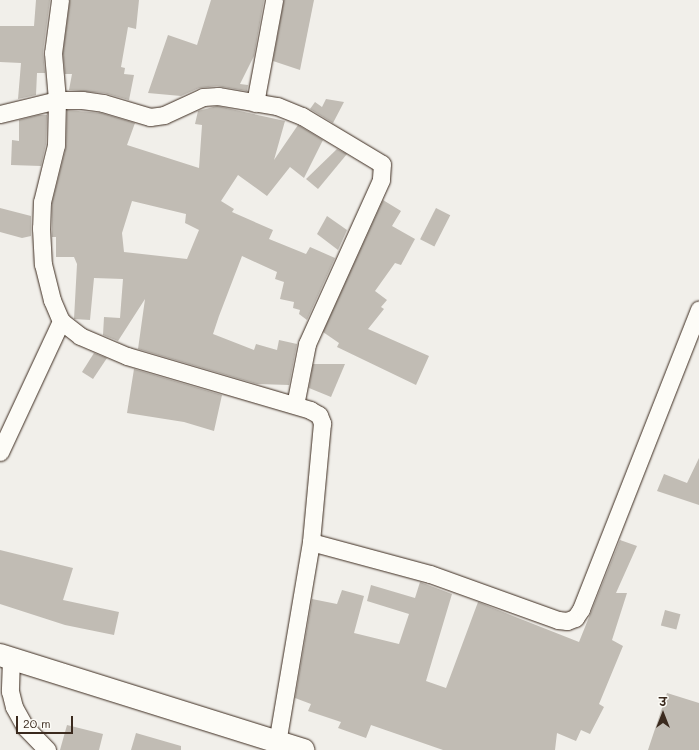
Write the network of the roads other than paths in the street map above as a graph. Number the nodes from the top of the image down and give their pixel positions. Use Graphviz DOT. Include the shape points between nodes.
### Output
graph roads {
  1 [pos="60,0"];
  2 [pos="274,0"];
  3 [pos="57,100"];
  4 [pos="255,103"];
  5 [pos="0,114"];
  6 [pos="699,309"];
  7 [pos="61,321"];
  8 [pos="295,405"];
  9 [pos="0,452"];
  10 [pos="311,542"];
  11 [pos="5,657"];
  12 [pos="277,742"];
  13 [pos="47,750"];
  14 [pos="303,750"];
  1 -- 3 [label="street" via="53,53"];
  2 -- 4 [label="street"];
  3 -- 4 [label="street" via="103,103 150,117 164,115 203,97"];
  3 -- 5 [label="street"];
  3 -- 7 [label="street" via="56,145 42,202 41,228 43,264 52,300"];
  4 -- 8 [label="street" via="302,116 374,158 382,164 383,171 307,344"];
  6 -- 10 [label="street" via="581,609 575,618 567,621 558,620 430,574"];
  7 -- 8 [label="street" via="80,336 128,356"];
  7 -- 9 [label="street"];
  8 -- 10 [label="street" via="319,415 322,423"];
  10 -- 12 [label="street"];
  11 -- 12 [label="main road"];
  11 -- 13 [label="street" via="14,707 25,727"];
  12 -- 14 [label="main road"];
}
